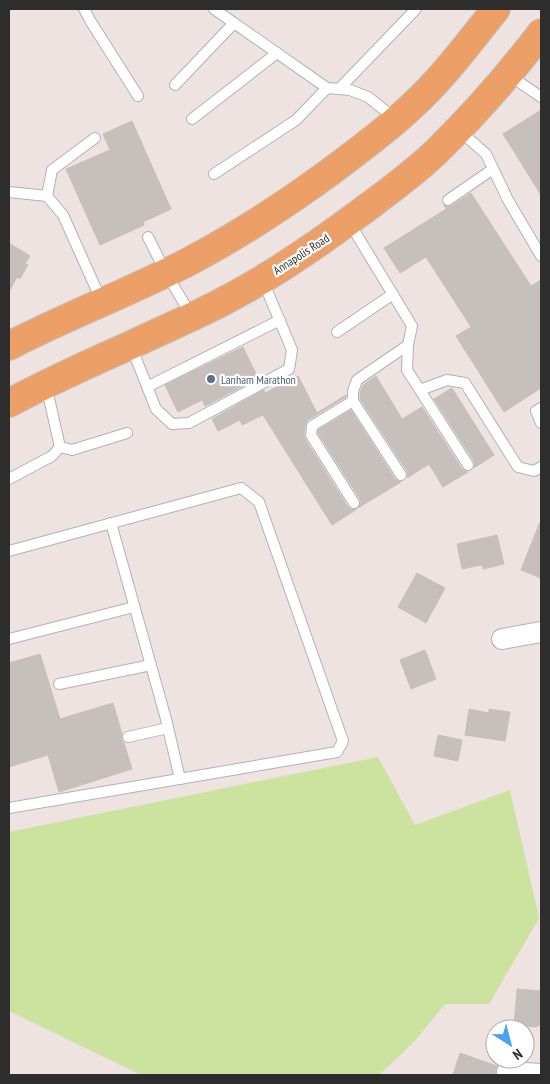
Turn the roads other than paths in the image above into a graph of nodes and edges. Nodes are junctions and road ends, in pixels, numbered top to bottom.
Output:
1 (84, 9) edge
2 (214, 9) edge
3 (416, 9) edge
4 (496, 9) edge
5 (234, 23) junction
6 (541, 33) edge
7 (278, 53) junction
8 (508, 75) junction
9 (176, 85) dead end
10 (327, 88) junction
11 (339, 89) junction
12 (138, 96) dead end
13 (541, 97) edge
14 (192, 119) dead end
15 (397, 120) junction
16 (458, 129) junction
17 (95, 138) dead end
18 (493, 169) junction
19 (214, 174) dead end
20 (9, 192) edge
21 (47, 196) junction
22 (448, 200) dead end
23 (349, 221) junction
24 (148, 237) dead end
25 (541, 256) edge
26 (166, 273) junction
27 (263, 279) junction
28 (393, 294) junction
29 (102, 302) junction
30 (193, 317) junction
31 (280, 320) junction
32 (337, 332) dead end
33 (131, 345) junction
34 (408, 345) junction
35 (9, 346) edge
36 (45, 384) junction
37 (147, 387) junction
38 (420, 390) junction
39 (353, 400) junction
40 (9, 403) edge
41 (541, 408) edge
42 (541, 423) edge
43 (127, 433) dead end
44 (60, 447) junction
45 (468, 465) dead end
46 (541, 467) edge
47 (401, 476) dead end
48 (9, 479) edge
49 (354, 503) dead end
50 (111, 523) junction
51 (9, 551) edge
52 (134, 607) junction
53 (541, 632) edge
54 (9, 639) edge
55 (502, 639) dead end
56 (151, 665) junction
57 (59, 684) dead end
58 (168, 728) junction
59 (128, 737) dead end
60 (180, 779) junction
61 (9, 808) edge
62 (507, 1072) dead end
63 (541, 1074) edge

1 - 12 lane
2 - 5 lane
3 - 11 lane
4 - 15 main road
5 - 7 lane
5 - 9 lane
6 - 8 main road, Annapolis Road
7 - 10 lane
7 - 14 lane
8 - 13 lane
8 - 16 main road, Annapolis Road
10 - 11 lane
10 - 19 lane
11 - 15 lane
15 - 26 main road
16 - 18 lane
16 - 23 main road, Annapolis Road
17 - 21 lane
18 - 22 lane
18 - 25 lane
20 - 21 lane
21 - 29 lane
23 - 27 main road, Annapolis Road
23 - 28 lane
24 - 26 lane
26 - 29 main road
26 - 30 lane
27 - 30 main road, Annapolis Road
27 - 31 lane
28 - 32 lane
28 - 34 lane
29 - 35 main road
30 - 33 main road, Annapolis Road
31 - 37 lane
31 - 37 lane
33 - 36 main road, Annapolis Road
33 - 37 lane
34 - 38 lane
34 - 39 lane
36 - 40 main road, Annapolis Road
36 - 44 lane
38 - 45 lane
38 - 46 lane
39 - 47 lane
39 - 49 lane
41 - 42 lane
43 - 44 lane
44 - 48 lane
50 - 51 lane
50 - 52 lane
50 - 60 lane
52 - 54 lane
52 - 56 lane
53 - 55 street
56 - 57 lane
56 - 58 lane
58 - 59 lane
58 - 60 lane
60 - 61 lane
62 - 63 street

